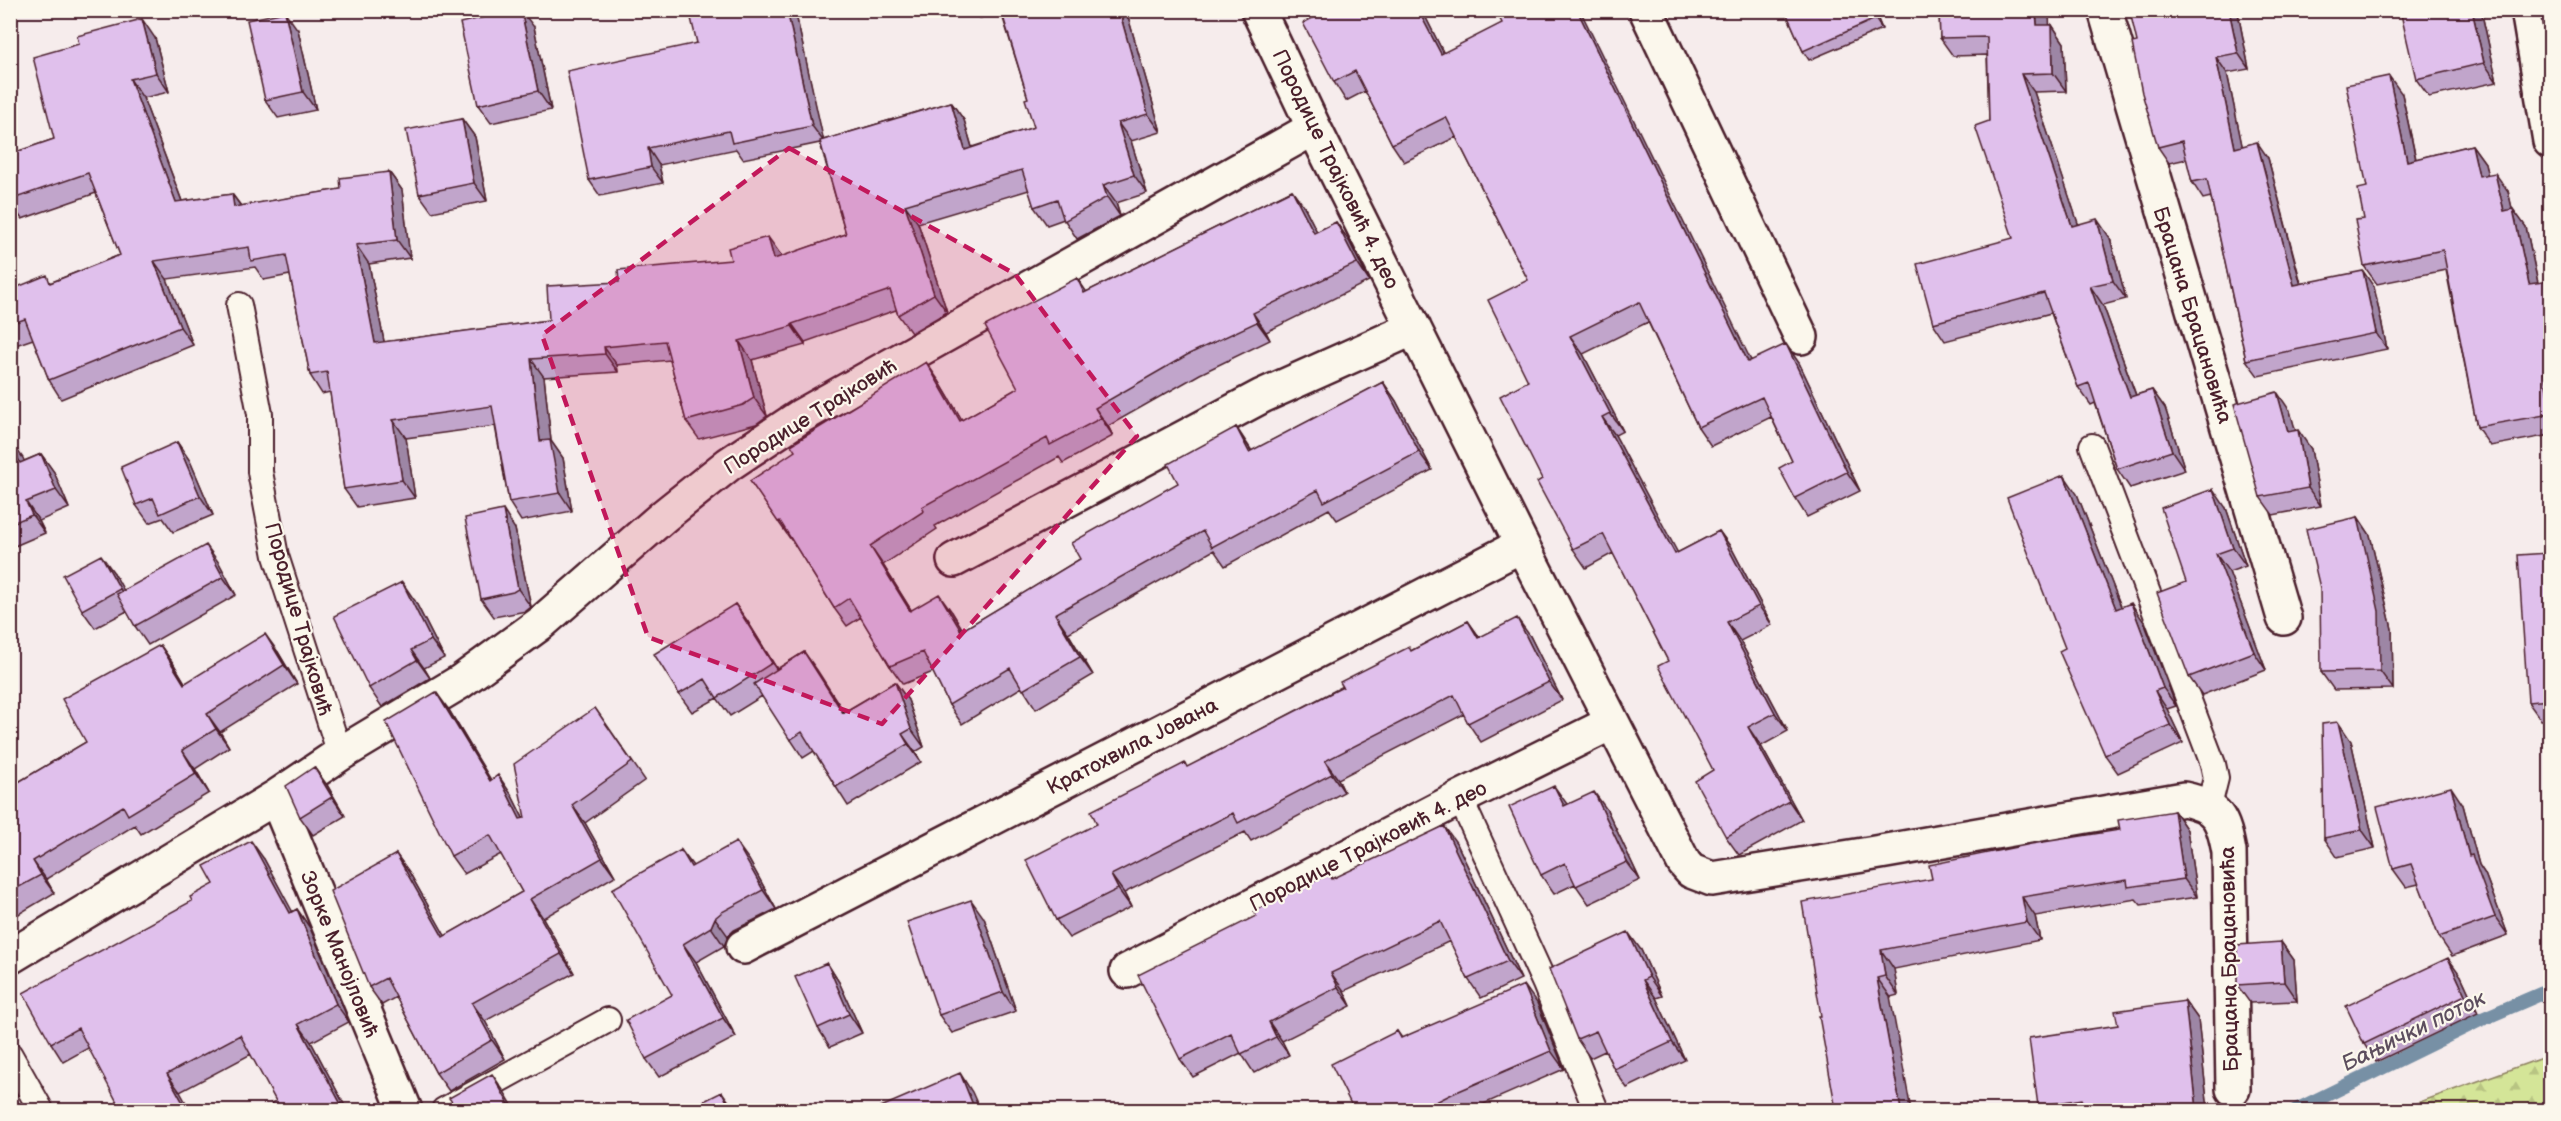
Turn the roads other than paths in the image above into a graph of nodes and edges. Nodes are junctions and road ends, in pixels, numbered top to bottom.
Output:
1 (1258, 10) edge
2 (1646, 10) edge
3 (2105, 10) edge
4 (2528, 10) edge
5 (1314, 128) junction
6 (2550, 141) edge
7 (239, 305) dead end
8 (1414, 328) junction
9 (1801, 337) dead end
10 (2092, 446) dead end
11 (1522, 545) junction
12 (954, 560) dead end
13 (2284, 618) dead end
14 (1611, 723) junction
15 (340, 754) junction
16 (276, 797) junction
17 (1460, 798) junction
18 (2206, 805) junction
19 (743, 947) dead end
20 (10, 957) edge
21 (1127, 971) dead end
22 (608, 1020) dead end
23 (10, 1055) edge
24 (2233, 1089) dead end
25 (41, 1110) edge
26 (405, 1110) edge
27 (444, 1110) edge
28 (1596, 1110) edge

1 - 5 street, Породице Трајковић 4. део
2 - 9 street
3 - 13 street, Брацана Брацановића
4 - 6 street
5 - 8 street, Породице Трајковић 4. део
5 - 15 street, Породице Трајковић
7 - 15 lane, Породице Трајковић
8 - 11 street, Породице Трајковић 4. део
8 - 12 street
10 - 18 lane
11 - 14 street, Породице Трајковић 4. део
11 - 19 street, Кратохвила Јована
14 - 17 street, Породице Трајковић 4. део
14 - 18 street, Породице Трајковић 4. део
15 - 16 street, Породице Трајковић
16 - 20 street, Породице Трајковић
16 - 26 street, Зорке Манојловић
17 - 21 street, Породице Трајковић 4. део
17 - 28 lane
18 - 24 street, Брацана Брацановића
22 - 27 lane
23 - 25 lane

